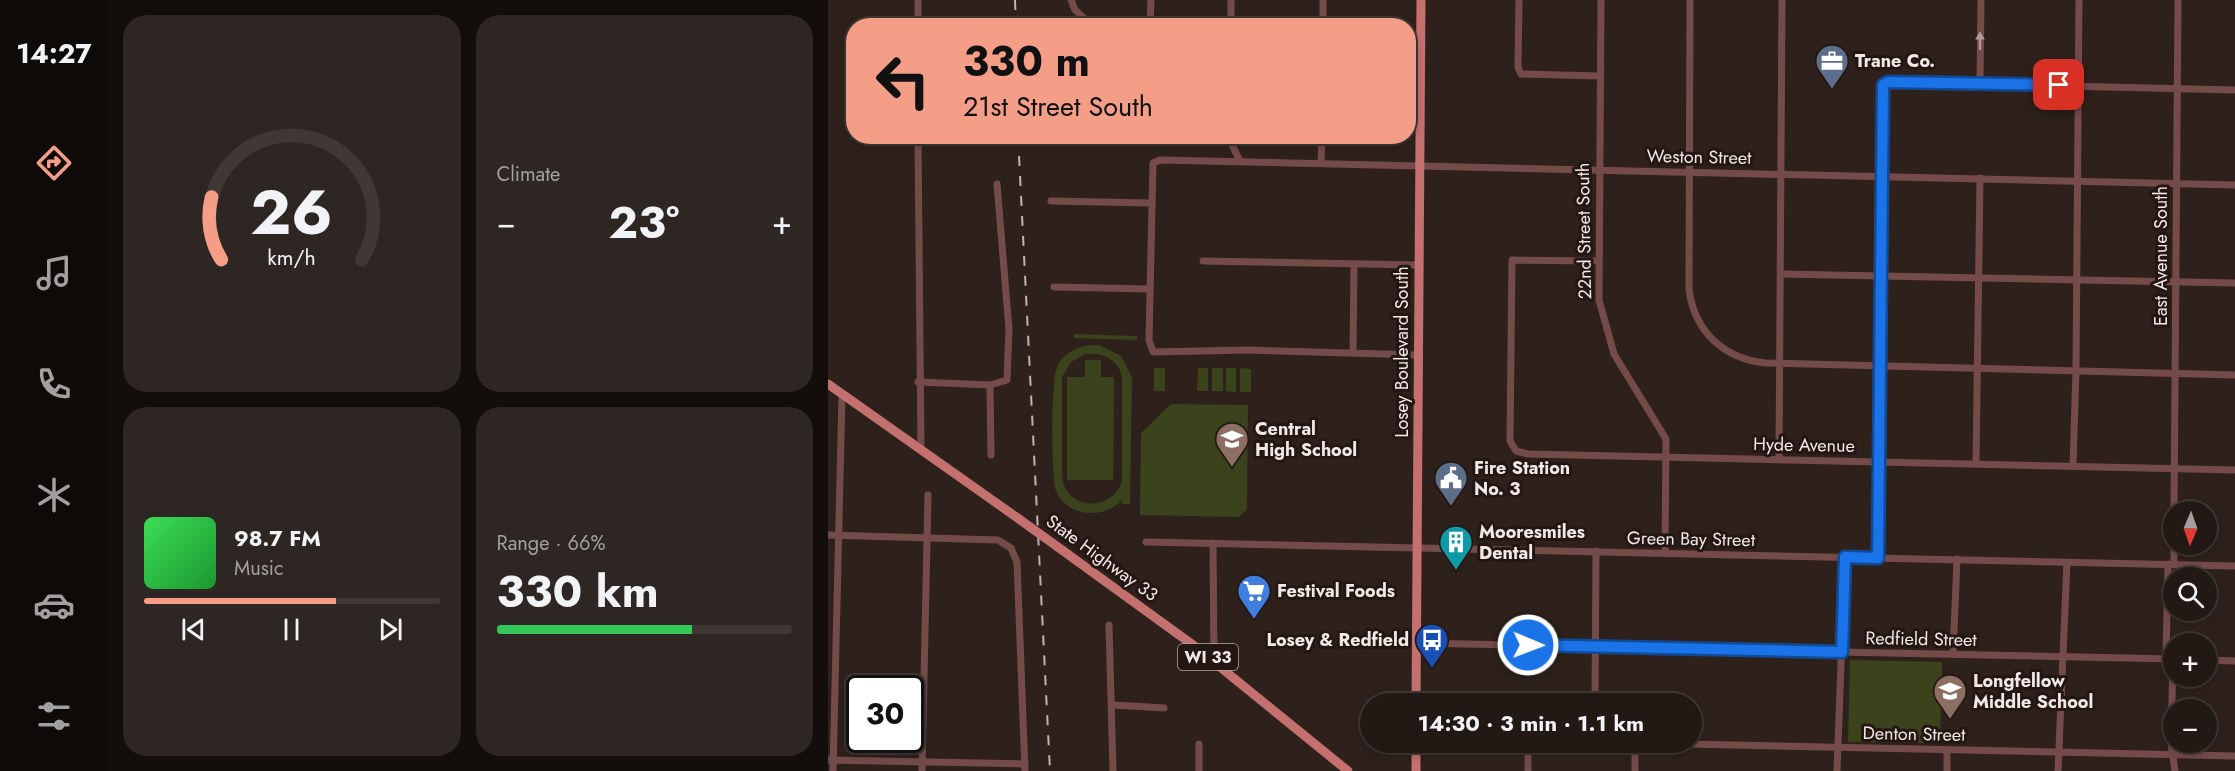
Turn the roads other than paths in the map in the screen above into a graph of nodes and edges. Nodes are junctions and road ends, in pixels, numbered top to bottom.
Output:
1 (918, 0) edge
2 (1071, 0) edge
3 (1151, 0) edge
4 (1231, 0) edge
5 (1323, 0) edge
6 (1421, 0) edge
7 (1519, 0) edge
8 (1601, 0) edge
9 (1690, 0) edge
10 (1782, 0) edge
11 (1981, 0) edge
12 (2079, 0) edge
13 (2178, 0) edge
14 (918, 18) edge
15 (1084, 18) edge
16 (1150, 18) edge
17 (1231, 18) edge
18 (1323, 18) edge
19 (1599, 76) junction
20 (1980, 83) junction
21 (2079, 85) junction
22 (2177, 88) junction
23 (2235, 90) edge
24 (918, 144) edge
25 (1231, 144) edge
26 (1322, 144) edge
27 (1240, 161) junction
28 (1321, 163) junction
29 (1420, 165) junction
30 (1598, 170) junction
31 (1690, 172) junction
32 (1782, 174) junction
33 (1881, 176) junction
34 (1980, 178) junction
35 (2079, 181) junction
36 (2177, 183) junction
37 (997, 184) dead end
38 (2235, 185) edge
39 (1052, 201) dead end
40 (1150, 203) junction
41 (1203, 261) dead end
42 (1597, 261) junction
43 (1354, 264) junction
44 (1419, 265) junction
45 (1781, 274) junction
46 (1880, 277) junction
47 (1979, 279) junction
48 (2077, 281) junction
49 (2176, 283) junction
50 (2235, 283) edge
51 (1054, 288) dead end
52 (1150, 289) junction
53 (1353, 353) junction
54 (1418, 355) junction
55 (1780, 364) junction
56 (1880, 366) junction
57 (1977, 368) junction
58 (2076, 370) junction
59 (2175, 373) junction
60 (2235, 375) edge
61 (918, 382) junction
62 (828, 384) edge
63 (990, 384) junction
64 (842, 394) junction
65 (921, 449) junction
66 (991, 455) dead end
67 (1666, 457) junction
68 (1779, 459) junction
69 (1880, 462) junction
70 (1976, 464) junction
71 (2073, 466) junction
72 (2174, 467) junction
73 (2235, 470) edge
74 (928, 495) dead end
75 (2174, 501) edge
76 (828, 535) edge
77 (838, 536) junction
78 (927, 539) junction
79 (1146, 542) dead end
80 (1213, 543) junction
81 (1417, 548) junction
82 (1596, 551) junction
83 (1665, 553) junction
84 (2172, 555) edge
85 (1845, 557) junction
86 (1878, 558) junction
87 (1957, 559) junction
88 (2067, 562) junction
89 (2171, 564) junction
90 (2235, 566) edge
91 (1109, 625) dead end
92 (2171, 633) edge
93 (1417, 643) junction
94 (1595, 646) junction
95 (1842, 652) junction
96 (1953, 654) junction
97 (2064, 657) junction
98 (2163, 659) edge
99 (2217, 661) edge
100 (1214, 662) junction
101 (2235, 662) edge
102 (2171, 687) edge
103 (1416, 693) edge
104 (1595, 693) edge
105 (1113, 705) junction
106 (1164, 708) dead end
107 (1199, 744) dead end
108 (1702, 745) edge
109 (1838, 748) junction
110 (1947, 750) junction
111 (2059, 752) junction
112 (1416, 753) edge
113 (1528, 753) edge
114 (1635, 753) edge
115 (2174, 754) junction
116 (2235, 756) edge
117 (831, 760) edge
118 (922, 762) junction
119 (1025, 767) edge
120 (833, 771) edge
121 (922, 771) edge
122 (1113, 771) edge
123 (1199, 771) edge
124 (1348, 771) edge
125 (1416, 771) edge
126 (1528, 771) edge
127 (1635, 771) edge
128 (1837, 771) edge
129 (1947, 771) edge
130 (2058, 771) edge
131 (2175, 771) edge

1 - 14 street
2 - 15 street
3 - 16 street
4 - 17 street
5 - 18 street
6 - 29 main road, Losey Boulevard South
7 - 19 street
8 - 19 street, 22nd Street South
9 - 31 street
10 - 32 street
20 -> 11 street
12 - 21 street
13 - 22 street, East Avenue South
19 - 30 street, 22nd Street South
20 - 21 street
20 - 33 street
21 - 22 street
21 - 35 street
22 - 23 street
22 - 36 street, East Avenue South
24 - 61 street
25 - 27 street
26 - 28 street
27 - 28 street, Weston Street
27 - 40 street, Weston Street
28 - 29 street, Weston Street
29 - 30 street, Weston Street
29 - 44 main road, Losey Boulevard South
30 - 31 street, Weston Street
30 - 42 street, 22nd Street South
31 - 32 street, Weston Street
31 - 55 street
32 - 33 street, Weston Street
32 - 45 street
33 - 34 street, Weston Street
33 - 46 street
34 - 35 street, Weston Street
34 - 47 street
35 - 36 street, Weston Street
35 - 48 street
36 - 38 street, Weston Street
36 - 49 street, East Avenue South
37 - 63 street
39 - 40 street
40 - 52 street
41 - 43 street
42 - 67 street, 22nd Street South
42 - 67 street, Hyde Avenue
43 - 44 street
43 - 53 street
44 - 54 main road, Losey Boulevard South
45 - 46 street
45 - 55 street
46 - 47 street
46 - 56 street
47 - 48 street
47 - 57 street
48 - 49 street
48 - 58 street
49 - 50 street
49 - 59 street, East Avenue South
51 - 52 street
52 - 53 street
53 - 54 street
54 - 81 main road, Losey Boulevard South
55 - 56 street
55 - 68 street
56 - 57 street
56 - 69 street
57 - 58 street
57 - 70 street
58 - 59 street
58 - 71 street
59 - 60 street
59 - 72 street, East Avenue South
61 - 63 street
61 - 65 street
62 - 64 main road, State Highway 33 / WI 33
63 - 66 street
64 - 65 main road, State Highway 33 / WI 33
64 - 77 street
65 - 100 main road, State Highway 33 / WI 33, bridge
67 - 68 street, Hyde Avenue
67 - 83 street, 22nd Street South
68 - 69 street, Hyde Avenue
69 - 70 street, Hyde Avenue
69 - 86 street
70 - 71 street, Hyde Avenue
71 - 72 street, Hyde Avenue
72 - 73 street, Hyde Avenue
72 - 75 street, East Avenue South
74 - 78 street
76 - 77 street
77 - 78 street
77 - 117 street
78 - 118 street
78 - 119 street
79 - 80 street, Green Bay Street
80 - 81 street, Green Bay Street
80 - 100 street
81 - 82 street, Green Bay Street
81 - 93 main road, Losey Boulevard South
82 - 83 street, Green Bay Street
82 - 94 street
83 - 85 street, Green Bay Street
84 - 89 street
85 - 86 street, Green Bay Street
85 - 95 street
86 - 87 street, Green Bay Street
87 - 88 street, Green Bay Street
87 - 96 street
88 - 89 street, Green Bay Street
88 - 97 street
89 - 90 street, Green Bay Street
89 - 92 street
91 - 105 street
93 - 94 street, Redfield Street
93 - 103 main road, Losey Boulevard South
94 - 95 street, Redfield Street
94 - 104 street
95 - 96 street, Redfield Street
95 - 109 street
96 - 97 street, Redfield Street
97 - 98 street, Redfield Street
97 - 111 street
99 - 101 street
100 - 124 main road, State Highway 33 / WI 33
102 - 115 street
105 - 106 street
105 - 122 street
107 - 123 street
108 - 109 street, Denton Street
109 - 110 street, Denton Street
109 - 128 street
110 - 111 street, Denton Street
110 - 129 street
111 - 115 street, Denton Street
111 - 130 street
112 - 125 main road
113 - 126 street
114 - 127 street
115 - 116 street, Denton Street
115 - 131 street
117 - 118 street
117 - 120 street
118 - 119 street
118 - 121 street

